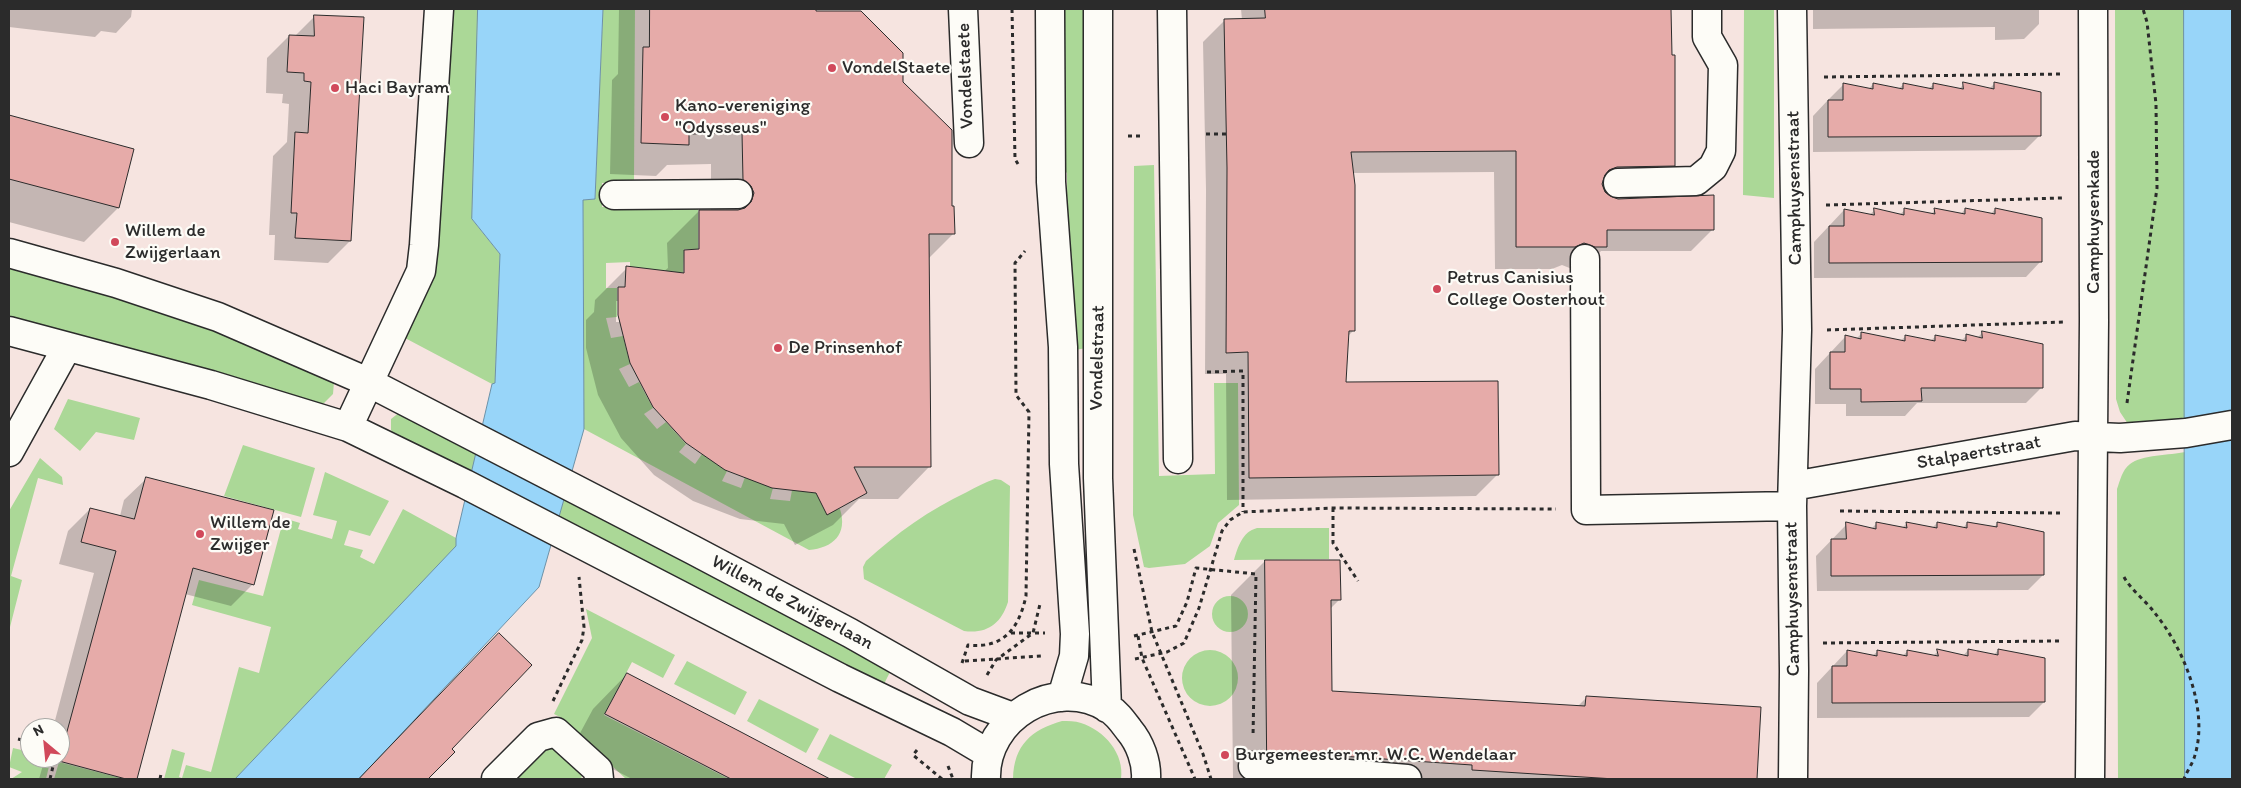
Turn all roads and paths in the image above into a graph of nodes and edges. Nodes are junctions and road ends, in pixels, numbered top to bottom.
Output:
1 (439, 9) edge
2 (963, 9) edge
3 (1012, 9) edge
4 (1050, 9) edge
5 (1098, 9) edge
6 (1172, 9) edge
7 (1707, 9) edge
8 (1792, 9) edge
9 (2093, 9) edge
10 (2143, 9) edge
11 (2093, 74) junction
12 (1793, 78) junction
13 (968, 143) dead end
14 (1023, 171) dead end
15 (1618, 182) dead end
16 (738, 194) dead end
17 (614, 195) dead end
18 (2094, 197) junction
19 (1795, 206) junction
20 (1025, 242) dead end
21 (9, 253) edge
22 (1585, 259) dead end
23 (2094, 321) junction
24 (1797, 330) junction
25 (9, 331) edge
26 (67, 346) junction
27 (1176, 373) junction
28 (368, 382) junction
29 (2232, 425) edge
30 (348, 427) junction
31 (2092, 436) junction
32 (2120, 438) junction
33 (9, 452) edge
34 (1178, 459) dead end
35 (1793, 496) junction
36 (1333, 508) junction
37 (1586, 510) junction
38 (1243, 512) junction
39 (2093, 513) junction
40 (569, 539) junction
41 (1211, 571) junction
42 (2122, 574) dead end
43 (1358, 581) dead end
44 (1152, 632) dead end
45 (1011, 633) dead end
46 (2092, 640) junction
47 (1793, 642) junction
48 (1160, 654) junction
49 (1049, 656) dead end
50 (1142, 658) dead end
51 (996, 660) dead end
52 (1150, 679) dead end
53 (1062, 697) junction
54 (1108, 708) junction
55 (1013, 717) junction
56 (538, 736) junction
57 (1253, 766) joint
58 (987, 767) edge
59 (161, 774) dead end
60 (1147, 778) edge
61 (160, 779) edge
62 (496, 779) edge
63 (599, 779) edge
64 (1194, 779) edge
65 (1211, 779) edge
66 (1407, 779) edge
67 (1792, 779) edge
68 (2090, 779) edge
69 (2184, 779) edge

1 - 28 street
2 - 13 street, Vondelstaete
3 - 14 path
4 - 53 street, Vondelstraat
5 - 54 street, Vondelstraat
6 - 27 street
7 - 15 street
8 - 12 street, Camphuysenstraat
9 - 11 street, Camphuysenkade
10 - 32 path
11 - 12 path
11 - 18 street, Camphuysenkade
12 - 19 street, Camphuysenstraat
16 - 17 street
18 - 19 path
18 - 23 street, Camphuysenkade
19 - 24 street, Camphuysenstraat
20 - 45 path
21 - 28 street
22 - 37 street
23 - 24 path
23 - 31 street, Camphuysenkade
24 - 35 street, Camphuysenstraat
25 - 26 street
26 - 30 street
26 - 33 street
27 - 34 street
27 - 38 path
28 - 30 street
28 - 55 street, Willem de Zwijgerlaan
29 - 32 street, Stalpaertstraat
30 - 40 street
31 - 32 street, Stalpaertstraat
31 - 35 street, Stalpaertstraat
31 - 39 street
35 - 37 street, Camphuysenstraat
35 - 39 path
35 - 47 street, Camphuysenstraat
36 - 37 path
36 - 38 path
36 - 43 path
38 - 41 path
39 - 46 street
40 - 56 path
40 - 58 street
41 - 48 path
41 - 57 path
42 - 69 path
44 - 48 path
46 - 47 path
46 - 68 street
47 - 67 street, Camphuysenstraat
48 - 50 path
48 - 65 path
49 - 51 path
52 - 64 path
53 - 54 street
53 - 55 street
54 - 60 street
55 - 58 street
56 - 62 street
56 - 63 street
57 - 66 street
59 - 61 path

